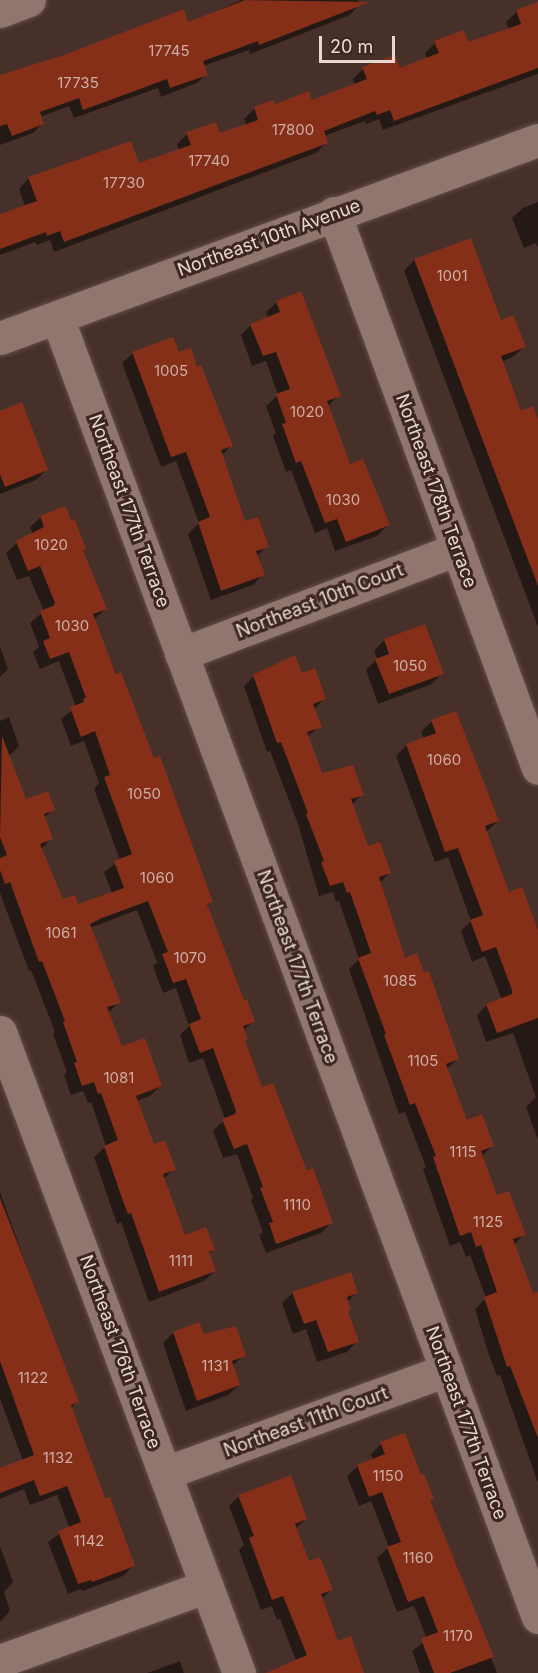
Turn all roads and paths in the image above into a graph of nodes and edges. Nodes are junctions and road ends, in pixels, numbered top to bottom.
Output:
1 (29, 0) edge
2 (0, 11) edge
3 (538, 140) edge
4 (334, 213) junction
5 (57, 317) junction
6 (0, 338) edge
7 (458, 549) junction
8 (182, 654) junction
9 (538, 768) edge
10 (0, 1032) edge
11 (447, 1370) junction
12 (165, 1473) junction
13 (207, 1586) junction
14 (538, 1617) edge
15 (0, 1661) edge
16 (239, 1673) edge

1 - 2 street
3 - 4 street, Northeast 10th Avenue
4 - 5 street, Northeast 10th Avenue
4 - 7 street, Northeast 178th Terrace
5 - 6 street, Northeast 10th Avenue
5 - 8 street, Northeast 177th Terrace
7 - 8 street, Northeast 10th Court
7 - 9 street, Northeast 178th Terrace
8 - 11 street, Northeast 177th Terrace
10 - 12 street, Northeast 176th Terrace
11 - 12 street, Northeast 11th Court
11 - 14 street, Northeast 177th Terrace
12 - 13 street, Northeast 176th Terrace
13 - 15 street
13 - 16 street, Northeast 176th Terrace

